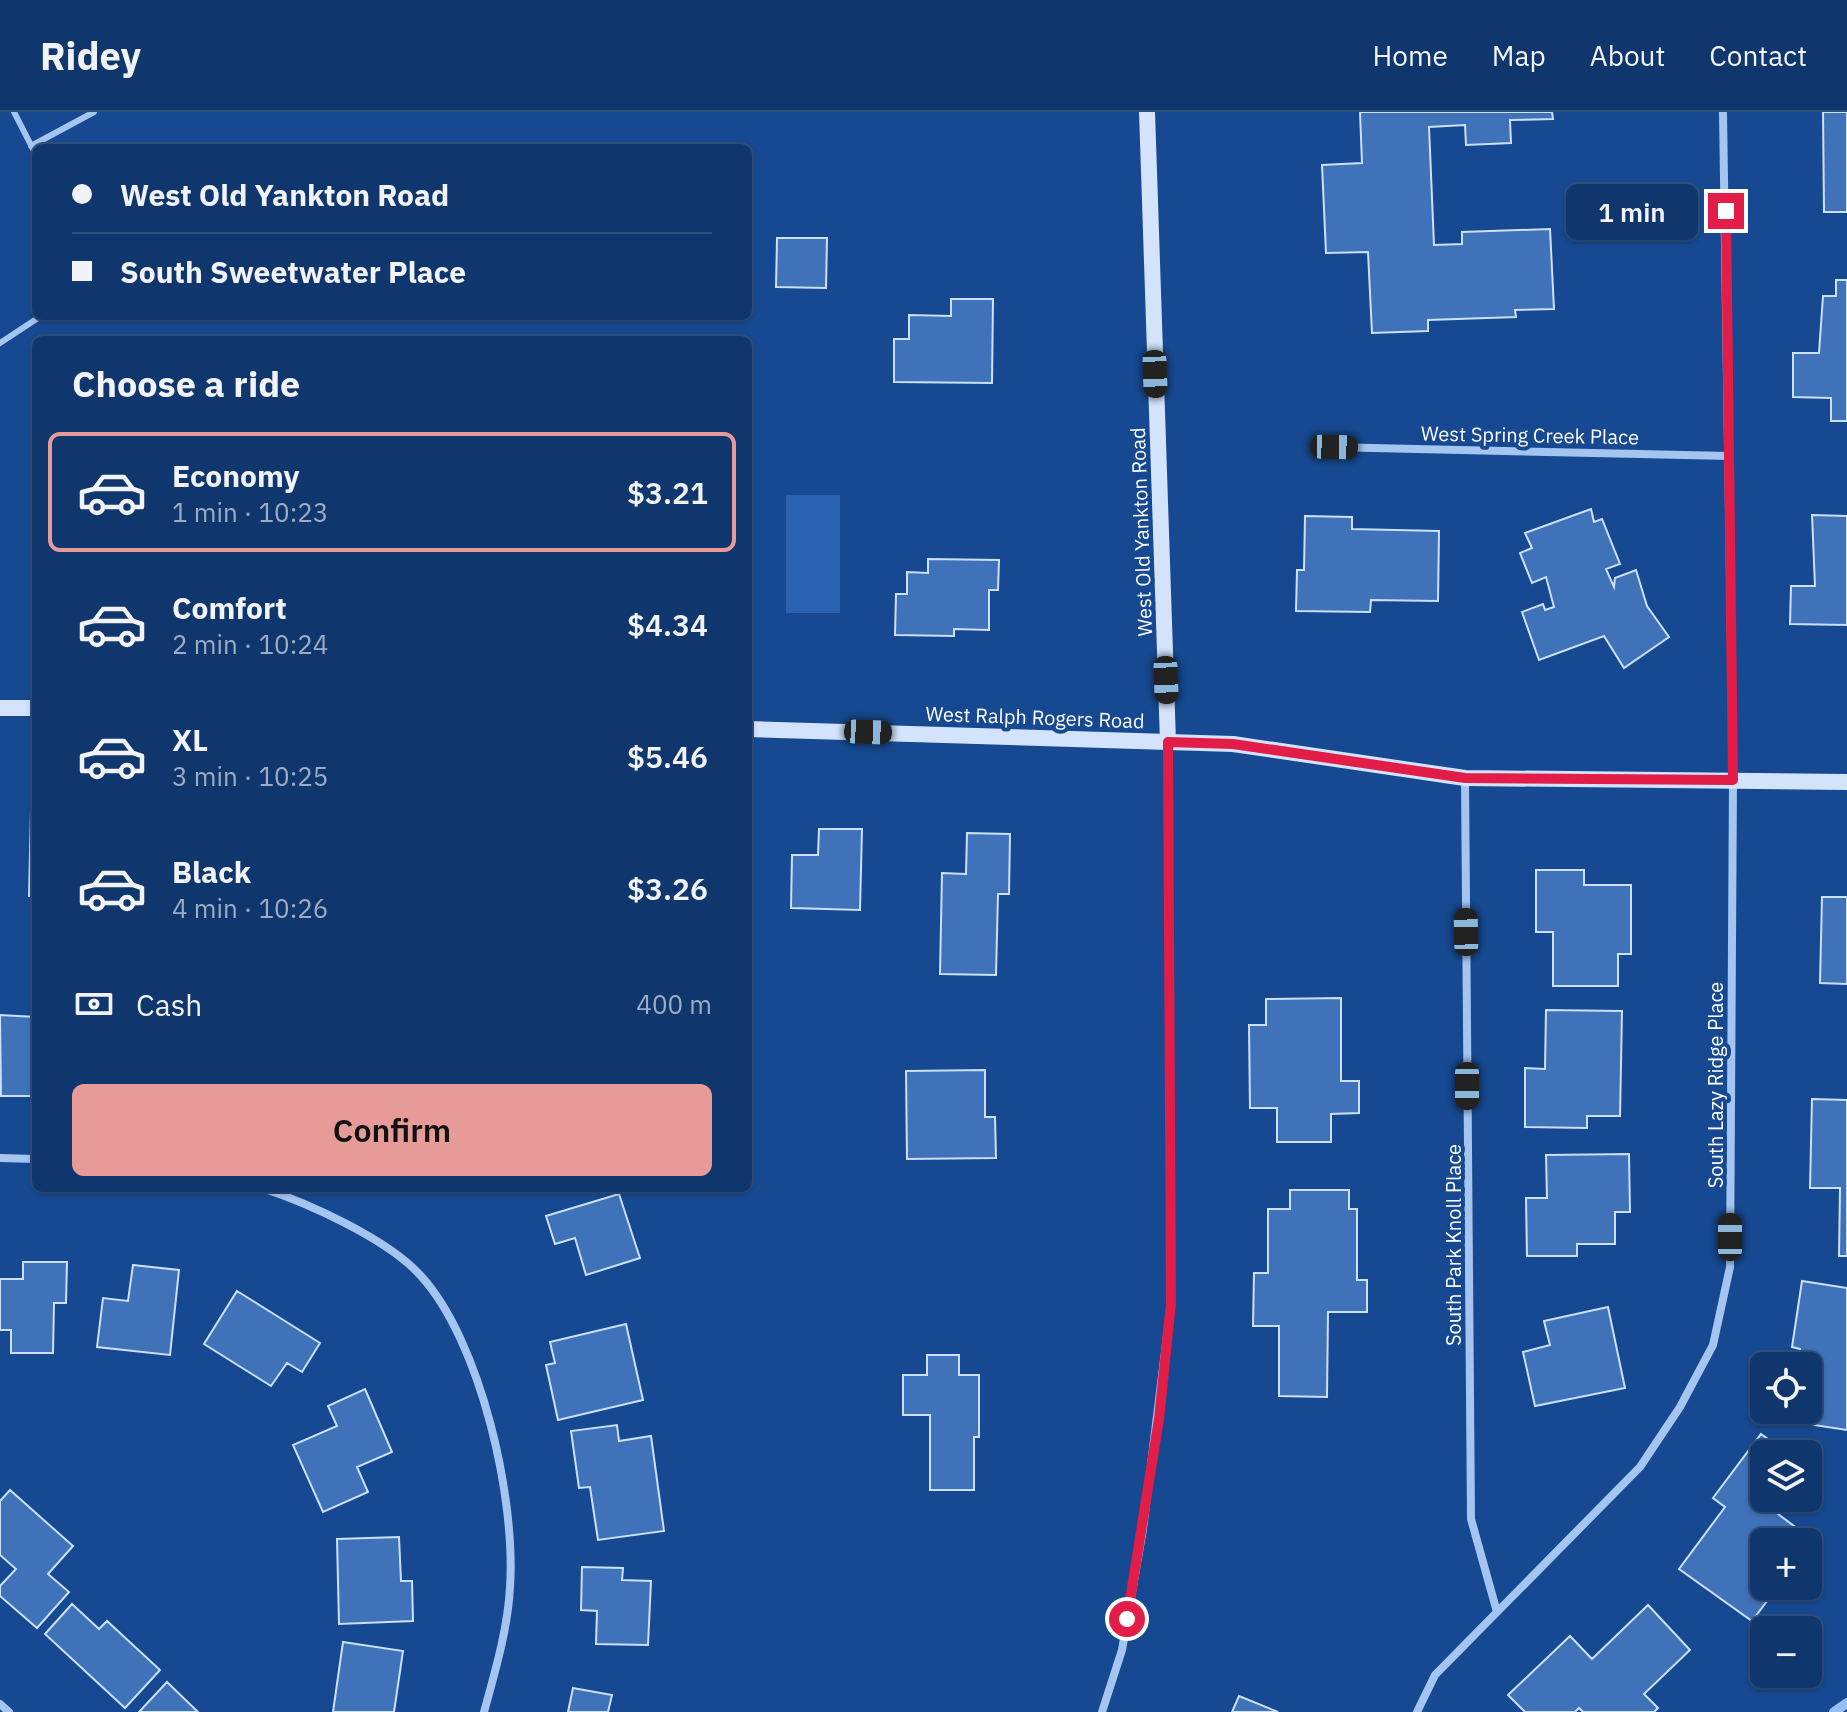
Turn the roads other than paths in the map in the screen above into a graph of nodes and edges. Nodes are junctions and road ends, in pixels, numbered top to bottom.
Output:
1 (14, 112) edge
2 (94, 112) edge
3 (1147, 112) edge
4 (1723, 112) edge
5 (35, 144) edge
6 (31, 146) edge
7 (35, 320) edge
8 (0, 343) edge
9 (1329, 447) dead end
10 (1730, 456) junction
11 (0, 708) edge
12 (32, 708) edge
13 (752, 729) edge
14 (1168, 742) junction
15 (1465, 778) junction
16 (1733, 780) junction
17 (1847, 782) edge
18 (0, 1158) edge
19 (32, 1159) edge
20 (271, 1192) edge
21 (1497, 1612) junction
22 (0, 1704) edge
23 (9, 1712) edge
24 (484, 1712) edge
25 (1102, 1712) edge
26 (1417, 1712) edge

1 - 6 lane
2 - 5 lane
3 - 14 street, West Old Yankton Road
4 - 10 street, South Lazy Ridge Place
7 - 8 lane
9 - 10 street, West Spring Creek Place
10 - 16 street, South Lazy Ridge Place
11 - 12 street
13 - 14 street, West Ralph Rogers Road
14 - 15 street, West Ralph Rogers Road
14 - 25 street, West Old Yankton Road
15 - 16 street, West Ralph Rogers Road
15 - 21 street, South Park Knoll Place
16 - 17 street, West Ralph Rogers Road
16 - 21 street, South Lazy Ridge Place
18 - 19 street
20 - 24 street
21 - 26 street, South Lazy Ridge Place
22 - 23 street

